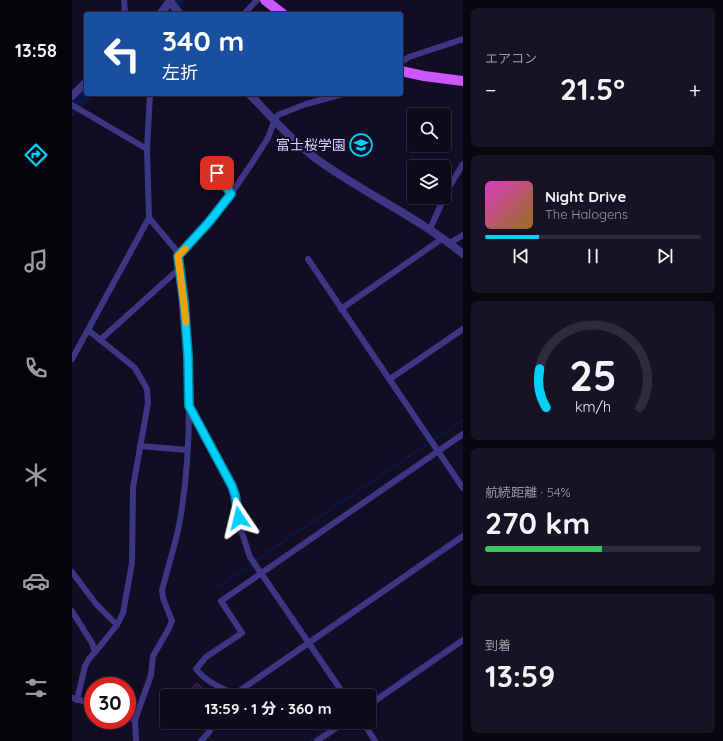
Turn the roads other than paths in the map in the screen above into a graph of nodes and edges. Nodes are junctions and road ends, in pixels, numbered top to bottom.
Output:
1 (124, 0) edge
2 (264, 0) edge
3 (170, 1) edge
4 (125, 12) edge
5 (162, 12) edge
6 (178, 12) edge
7 (247, 12) edge
8 (280, 12) edge
9 (463, 38) edge
10 (403, 61) edge
11 (403, 71) edge
12 (463, 82) edge
13 (84, 84) edge
14 (72, 96) edge
15 (150, 96) edge
16 (251, 96) edge
17 (336, 96) edge
18 (75, 106) edge
19 (274, 119) junction
20 (147, 149) junction
21 (210, 163) dead end
22 (463, 164) edge
23 (231, 194) junction
24 (149, 218) junction
25 (430, 229) junction
26 (463, 235) edge
27 (443, 238) junction
28 (450, 243) junction
29 (463, 254) edge
30 (178, 256) junction
31 (308, 259) dead end
32 (180, 268) junction
33 (341, 309) junction
34 (463, 329) edge
35 (88, 330) junction
36 (100, 340) junction
37 (72, 359) edge
38 (390, 379) junction
39 (189, 406) junction
40 (463, 434) edge
41 (140, 446) junction
42 (187, 450) junction
43 (438, 451) junction
44 (463, 488) edge
45 (463, 536) edge
46 (72, 572) edge
47 (260, 573) junction
48 (72, 611) edge
49 (117, 625) junction
50 (463, 640) edge
51 (309, 643) junction
52 (95, 652) junction
53 (222, 689) edge
54 (242, 689) edge
55 (340, 689) edge
56 (75, 699) edge
57 (376, 700) edge
58 (136, 717) edge
59 (135, 729) edge
60 (211, 729) edge
61 (335, 729) edge
62 (368, 729) edge
63 (136, 741) edge
64 (201, 741) edge
65 (317, 741) edge
66 (376, 741) edge

1 - 4 street
2 - 7 street
2 - 8 main road
3 - 5 street
3 - 6 street
9 - 10 street
11 - 12 main road
13 - 14 street
15 - 20 street
16 - 19 street
17 - 19 street
18 - 20 street
19 - 23 street
19 - 25 street
20 - 24 street
21 - 23 street
22 - 25 street
23 - 30 street
24 - 30 street
24 - 35 street
25 - 27 street
26 - 28 street
27 - 28 street
27 - 33 street
28 - 29 street
30 - 32 street
31 - 33 street
32 - 36 street
32 - 39 street
33 - 38 street
34 - 38 street
35 - 36 street
35 - 37 street
36 - 41 street
38 - 43 street
39 - 42 street
39 - 47 street
40 - 43 street
41 - 42 street
41 - 49 street
42 - 58 street
43 - 44 street
43 - 47 street
45 - 51 street
46 - 49 street
47 - 51 street
47 - 53 street
48 - 52 street
49 - 52 street
50 - 57 street
51 - 54 street
51 - 55 street
52 - 56 street
59 - 63 street
60 - 64 street
61 - 65 street
62 - 66 street

